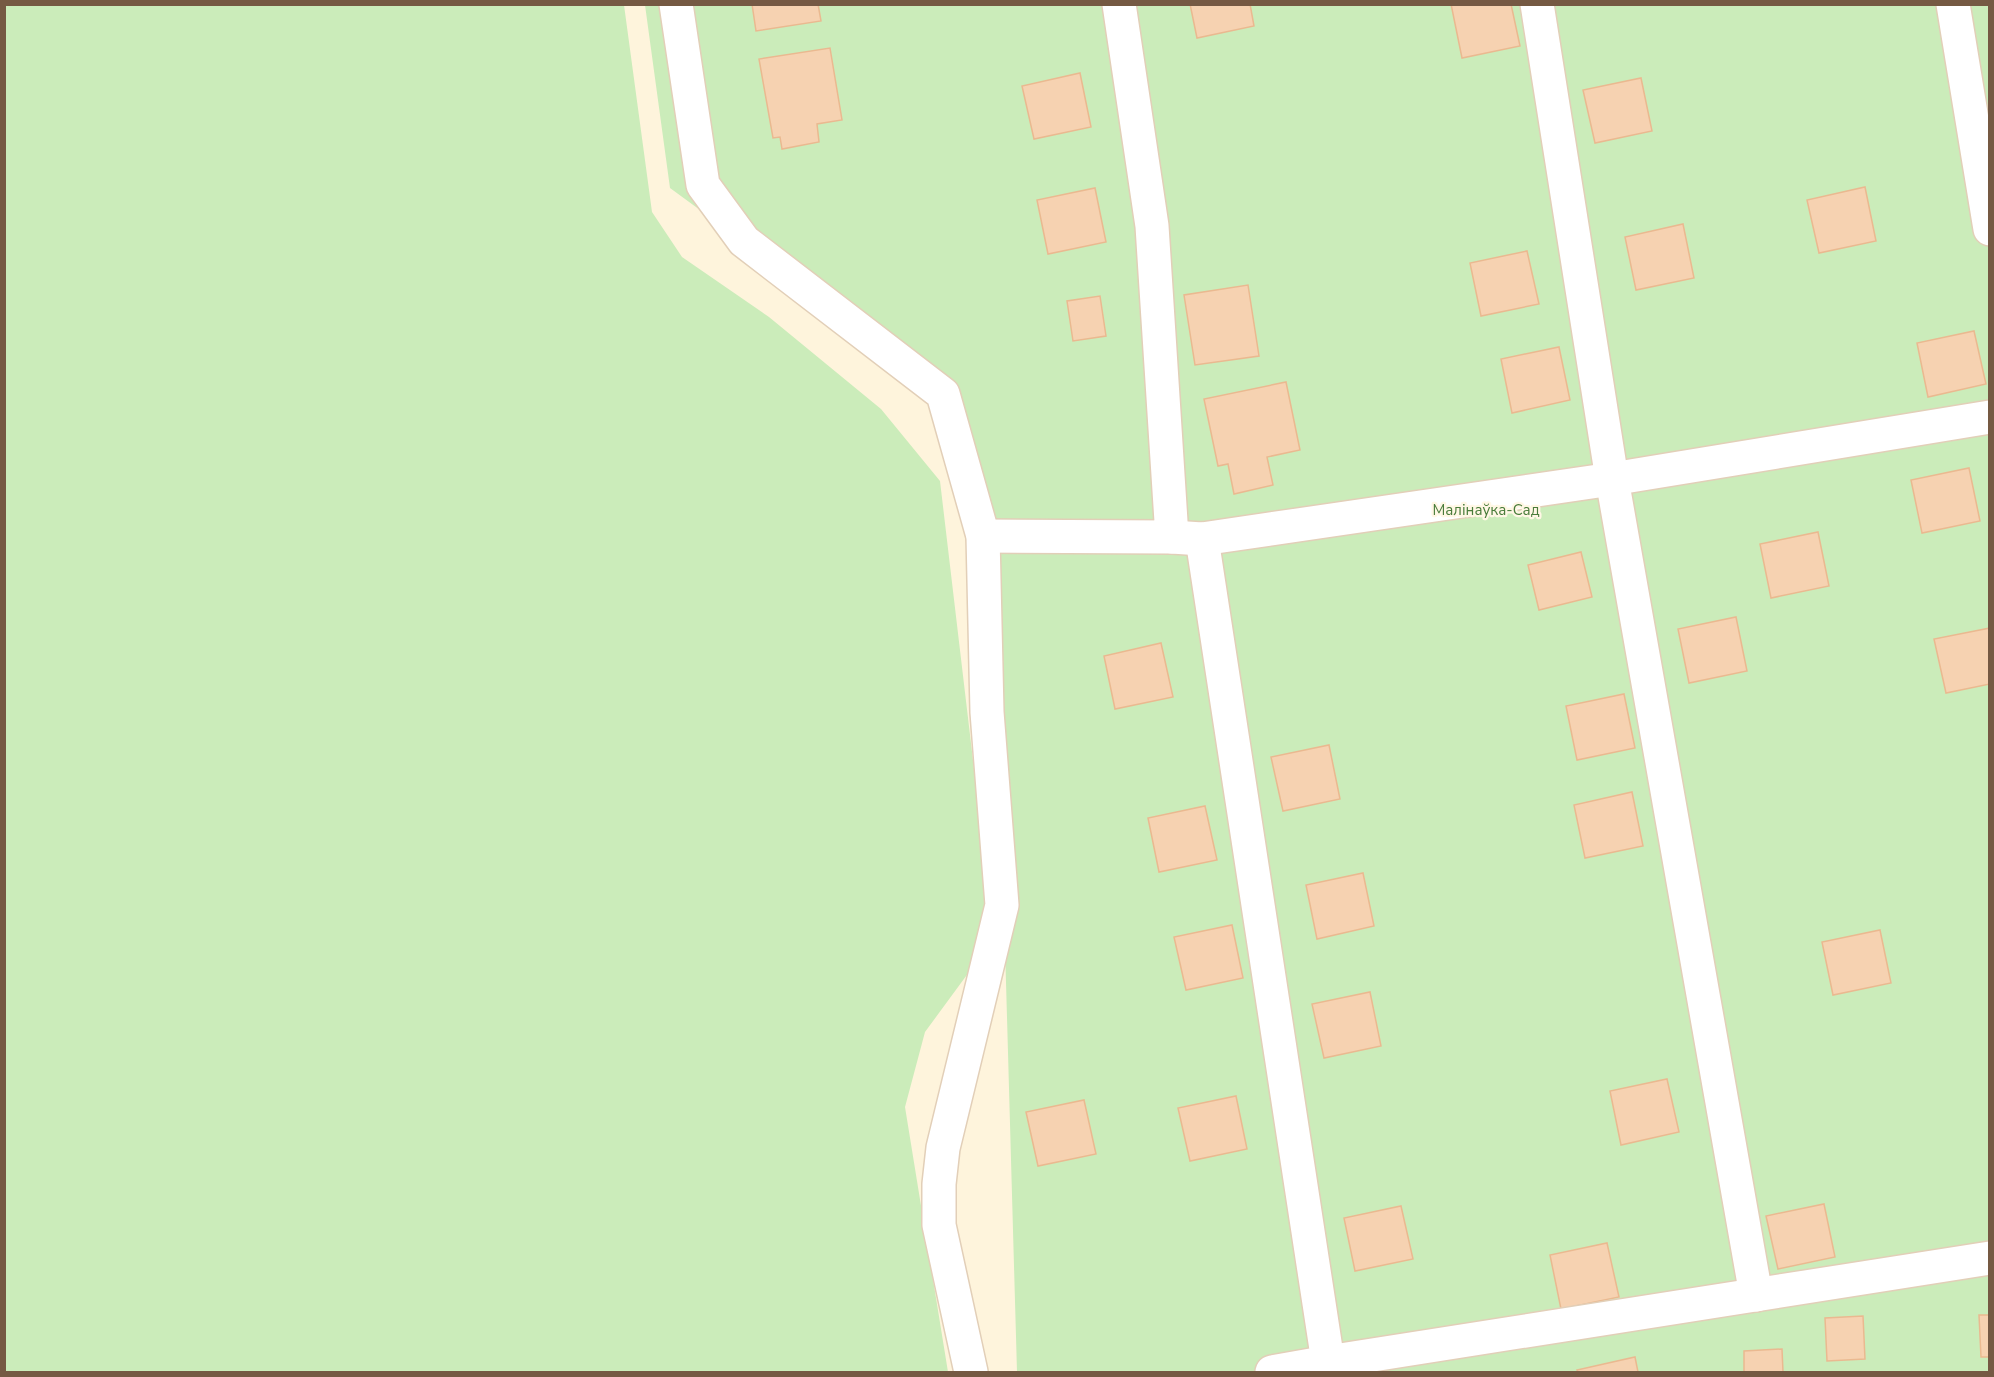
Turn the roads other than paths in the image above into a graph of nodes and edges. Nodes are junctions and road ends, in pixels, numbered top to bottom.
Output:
1 (676, 4) edge
2 (1119, 4) edge
3 (1537, 4) edge
4 (1953, 4) edge
5 (1989, 229) edge
6 (1989, 417) edge
7 (1612, 479) junction
8 (983, 536) junction
9 (1187, 538) junction
10 (1989, 1258) edge
11 (1756, 1295) junction
12 (1328, 1362) junction
13 (971, 1372) edge
14 (1272, 1372) edge

1 - 8 street
2 - 9 street
3 - 7 street
4 - 5 street
6 - 7 street
7 - 9 street
7 - 11 street
8 - 9 street
8 - 13 street
9 - 12 street
10 - 11 street
11 - 12 street
12 - 14 street

